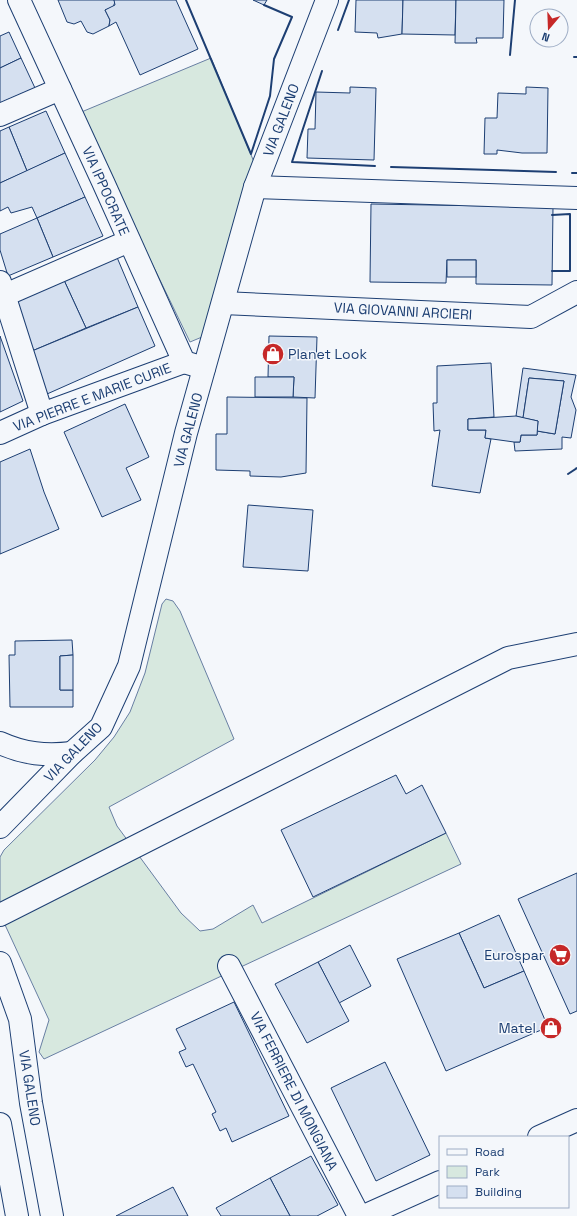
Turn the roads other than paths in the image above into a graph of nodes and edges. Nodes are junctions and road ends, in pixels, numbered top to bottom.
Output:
1 (18, 0) edge
2 (327, 0) edge
3 (60, 89) junction
4 (0, 115) edge
5 (255, 187) junction
6 (577, 198) edge
7 (129, 241) junction
8 (2, 288) edge
9 (577, 292) edge
10 (223, 303) junction
11 (184, 362) junction
12 (204, 368) junction
13 (42, 414) junction
14 (0, 432) edge
15 (577, 644) edge
16 (0, 743) edge
17 (72, 753) junction
18 (0, 827) edge
19 (4, 914) edge
20 (0, 963) edge
21 (230, 966) dead end
22 (577, 1120) edge
23 (0, 1124) edge
24 (541, 1136) edge
25 (439, 1182) edge
26 (18, 1216) edge
27 (52, 1216) edge
28 (358, 1216) edge
29 (364, 1216) edge

1 - 3 street, VIA IPPOCRATE
2 - 5 street, VIA GALENO
3 - 4 street
3 - 7 street, VIA IPPOCRATE
5 - 6 street
5 - 10 street, VIA GALENO
7 - 8 street
7 - 11 street, VIA IPPOCRATE
8 - 13 street
9 - 10 street, VIA GIOVANNI ARCIERI
10 - 12 street, VIA GALENO
11 - 12 street
11 - 13 street, VIA PIERRE E MARIE CURIE
12 - 17 street, VIA GALENO
13 - 14 street, VIA PIERRE E MARIE CURIE
15 - 19 street
16 - 17 street
17 - 18 street, VIA GALENO
20 - 27 street, VIA GALENO
21 - 28 street, VIA FERRIERE DI MONGIANA
22 - 24 street
23 - 26 street
25 - 29 street

